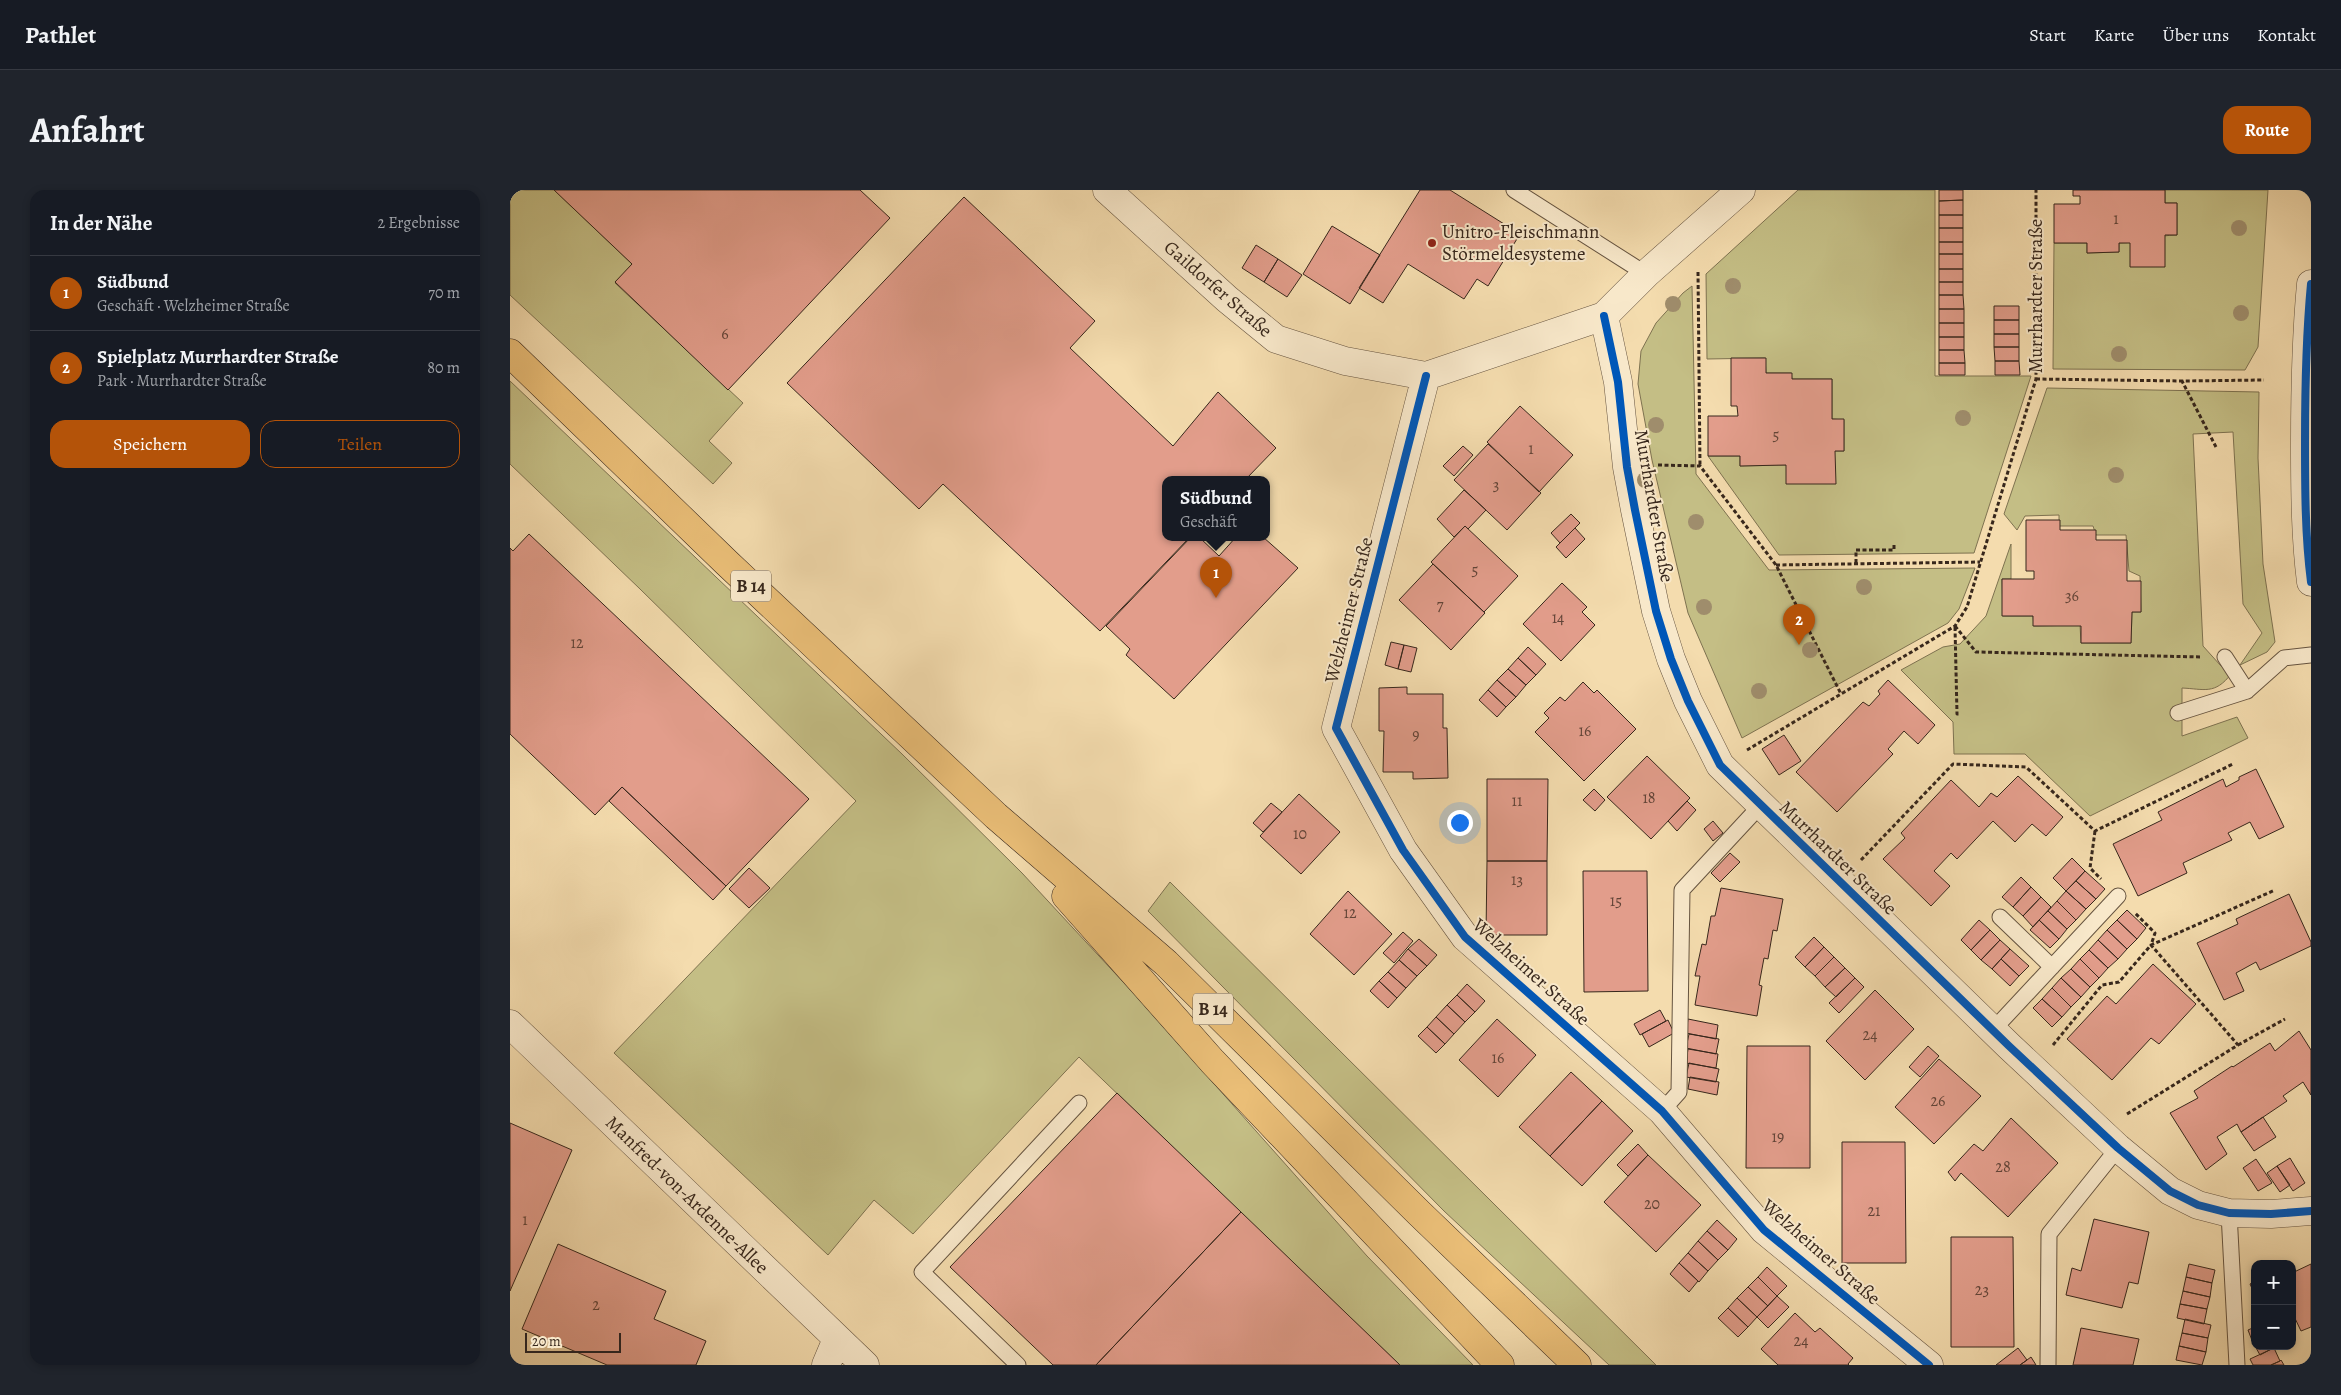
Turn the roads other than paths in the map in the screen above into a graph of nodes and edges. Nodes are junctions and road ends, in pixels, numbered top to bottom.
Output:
1 (1107, 190) edge
2 (1514, 190) edge
3 (1741, 190) edge
4 (1646, 274) junction
5 (2311, 284) edge
6 (1604, 316) junction
7 (510, 353) edge
8 (1426, 376) junction
9 (2311, 582) edge
10 (2311, 655) edge
11 (2225, 657) road end
12 (2247, 691) junction
13 (2178, 713) dead end
14 (1760, 806) junction
15 (996, 816) junction
16 (2118, 896) road end
17 (2000, 917) dead end
18 (2052, 967) junction
19 (510, 1024) edge
20 (1993, 1030) junction
21 (1080, 1103) dead end
22 (1662, 1111) junction
23 (2109, 1140) junction
24 (2311, 1211) edge
25 (2229, 1213) junction
26 (838, 1339) junction
27 (826, 1365) edge
28 (865, 1365) edge
29 (1018, 1365) edge
30 (1500, 1365) edge
31 (1577, 1365) edge
32 (1929, 1365) edge
33 (2048, 1365) edge
34 (2237, 1365) edge

1 - 8 street, Gaildorfer Straße
2 - 4 lane
3 - 4 street
4 - 6 street
5 - 9 street
6 - 8 street, Gaildorfer Straße
6 - 14 street, Murrhardter Straße
7 - 15 main road, B 14
8 - 22 street, Welzheimer Straße
10 - 12 lane
11 - 12 lane
12 - 13 lane
14 - 20 street, Murrhardter Straße
14 - 22 lane
15 - 30 main road, B 14
15 - 31 main road, B 14
16 - 18 lane
17 - 18 lane
18 - 20 lane
19 - 26 street, Manfred-von-Ardenne-Allee
20 - 23 street, Murrhardter Straße
21 - 29 lane
22 - 32 street, Welzheimer Straße
23 - 25 street, Murrhardter Straße
23 - 33 lane
24 - 25 street, Murrhardter Straße
25 - 34 lane
26 - 27 street
26 - 28 street, Manfred-von-Ardenne-Allee

